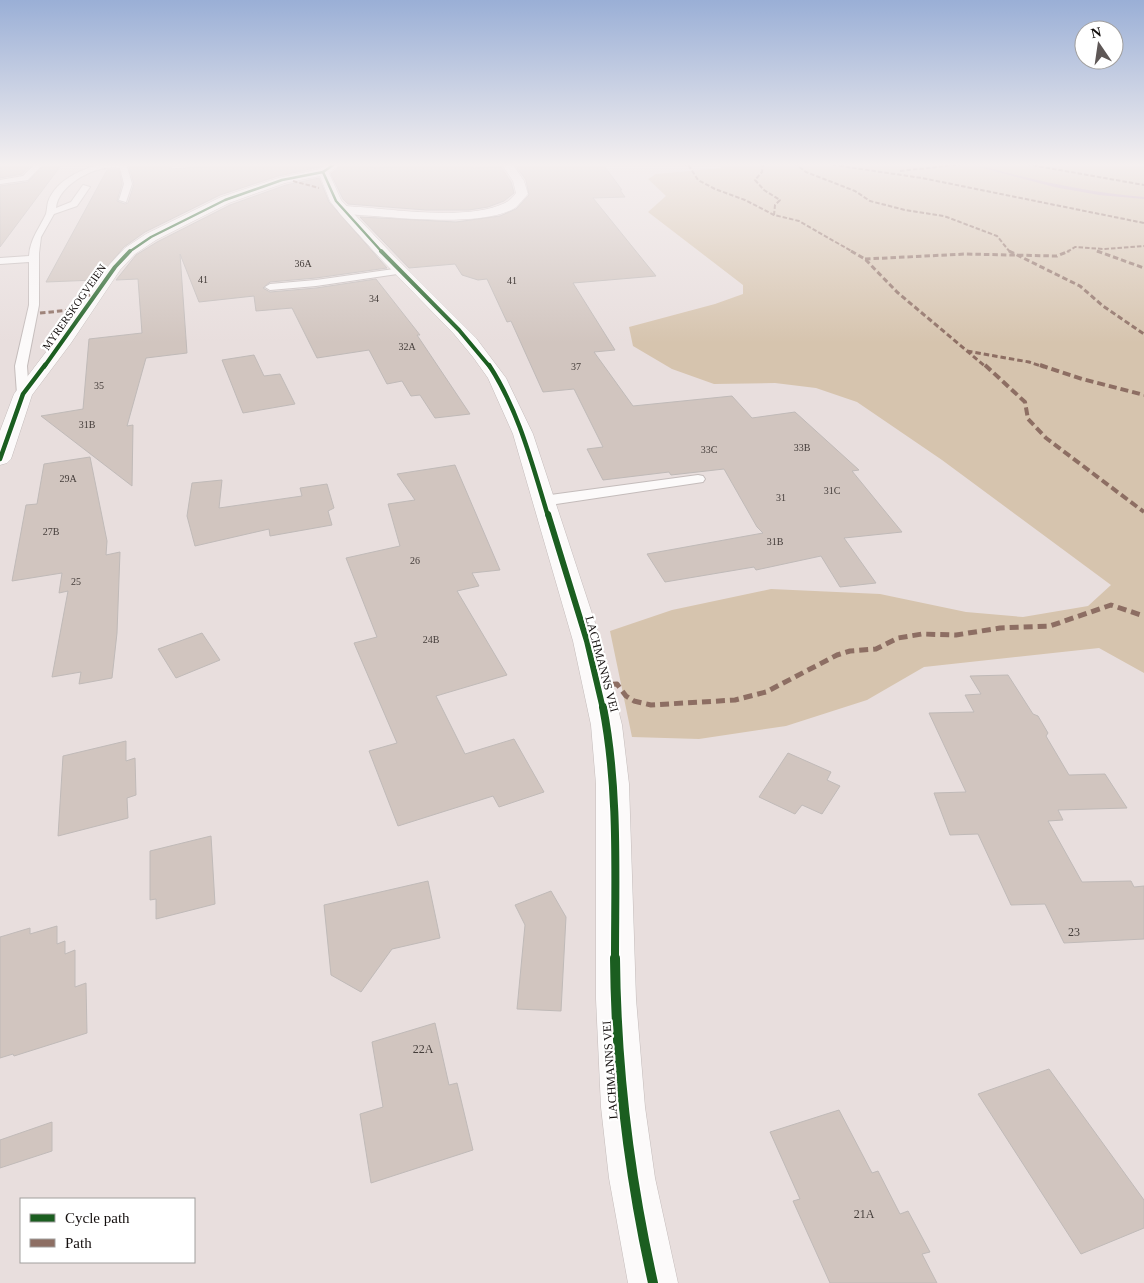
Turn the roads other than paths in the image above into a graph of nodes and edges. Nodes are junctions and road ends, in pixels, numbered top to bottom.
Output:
1 (44, 223) edge
2 (178, 223) edge
3 (356, 223) edge
4 (34, 259) junction
5 (0, 261) edge
6 (401, 271) junction
7 (270, 287) dead end
8 (23, 394) junction
9 (0, 458) edge
10 (698, 479) dead end
11 (543, 501) junction
12 (653, 1283) edge

1 - 4 lane
2 - 8 street, MYRERSKOGVEIEN
3 - 6 street, LACHMANNS VEI
4 - 5 lane
4 - 8 lane
6 - 7 lane
6 - 11 street, LACHMANNS VEI
8 - 9 street, MYRERSKOGVEIEN
10 - 11 lane
11 - 12 street, LACHMANNS VEI

